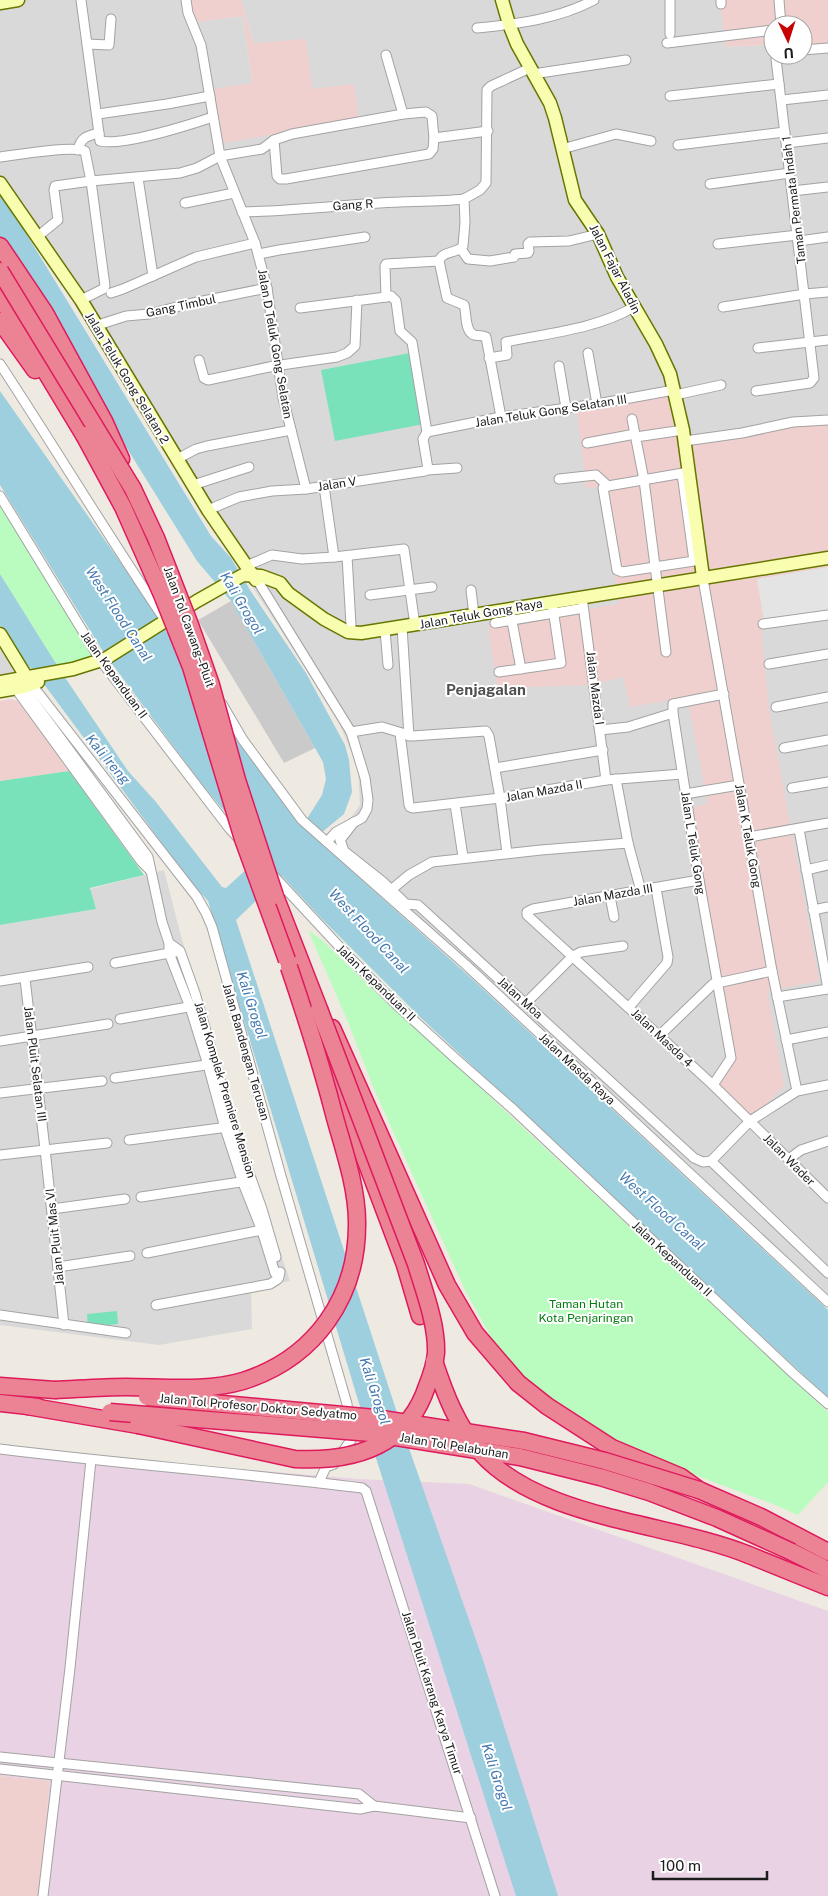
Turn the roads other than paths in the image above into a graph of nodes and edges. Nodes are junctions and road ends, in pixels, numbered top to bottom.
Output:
1 (18, 0) edge
2 (81, 0) edge
3 (186, 0) edge
4 (502, 0) edge
5 (594, 0) edge
6 (670, 0) edge
7 (779, 0) edge
8 (0, 3) edge
9 (781, 15) edge
10 (111, 19) dead end
11 (509, 24) junction
12 (477, 28) dead end
13 (763, 31) edge
14 (87, 44) junction
15 (828, 48) edge
16 (813, 49) edge
17 (386, 55) dead end
18 (626, 60) dead end
19 (778, 65) edge
20 (532, 71) junction
21 (779, 84) junction
22 (828, 95) edge
23 (210, 96) junction
24 (670, 96) dead end
25 (782, 100) junction
26 (98, 114) junction
27 (403, 114) junction
28 (213, 117) junction
29 (488, 131) junction
30 (785, 132) junction
31 (99, 133) junction
32 (434, 138) junction
33 (828, 138) edge
34 (274, 140) junction
35 (651, 141) dead end
36 (786, 143) junction
37 (678, 145) dead end
38 (562, 148) junction
39 (78, 150) junction
40 (220, 156) junction
41 (0, 157) edge
42 (790, 173) junction
43 (138, 178) junction
44 (0, 182) edge
45 (91, 182) junction
46 (710, 184) dead end
47 (828, 187) edge
48 (792, 191) junction
49 (234, 193) junction
50 (464, 199) junction
51 (185, 203) dead end
52 (242, 212) junction
53 (597, 233) junction
54 (37, 237) junction
55 (365, 237) dead end
56 (828, 237) edge
57 (553, 238) dead end
58 (798, 238) junction
59 (255, 243) junction
60 (718, 244) dead end
61 (0, 246) edge
62 (461, 250) junction
63 (258, 254) junction
64 (440, 260) junction
65 (0, 271) edge
66 (153, 276) junction
67 (267, 288) junction
68 (828, 292) edge
69 (111, 293) dead end
70 (805, 294) junction
71 (0, 296) edge
72 (386, 297) junction
73 (81, 300) junction
74 (357, 300) junction
75 (634, 307) junction
76 (723, 307) dead end
77 (300, 308) dead end
78 (0, 321) edge
79 (95, 326) junction
80 (828, 340) edge
81 (811, 342) junction
82 (758, 348) dead end
83 (588, 353) dead end
84 (489, 358) junction
85 (199, 360) dead end
86 (0, 364) edge
87 (279, 366) junction
88 (559, 366) dead end
89 (721, 385) dead end
90 (756, 391) dead end
91 (675, 392) junction
92 (597, 404) junction
93 (566, 408) junction
94 (72, 417) junction
95 (501, 417) junction
96 (632, 419) dead end
97 (828, 420) edge
98 (291, 430) junction
99 (427, 432) junction
100 (684, 435) junction
101 (635, 436) junction
102 (587, 444) dead end
103 (177, 459) junction
104 (248, 467) dead end
105 (457, 468) dead end
106 (427, 470) junction
107 (686, 473) junction
108 (559, 479) dead end
109 (644, 480) junction
110 (193, 485) junction
111 (324, 486) junction
112 (608, 486) junction
113 (133, 489) junction
114 (306, 489) junction
115 (0, 496) edge
116 (208, 510) junction
117 (347, 556) junction
118 (334, 557) junction
119 (828, 558) edge
120 (655, 566) junction
121 (251, 577) junction
122 (703, 578) junction
123 (657, 586) junction
124 (432, 587) dead end
125 (410, 590) junction
126 (471, 590) dead end
127 (370, 595) dead end
128 (580, 603) junction
129 (552, 608) junction
130 (474, 615) junction
131 (511, 615) junction
132 (828, 615) edge
133 (172, 619) junction
134 (495, 623) dead end
135 (763, 624) dead end
136 (415, 625) junction
137 (402, 627) junction
138 (385, 630) junction
139 (348, 632) junction
140 (0, 634) edge
141 (666, 652) dead end
142 (828, 654) edge
143 (105, 662) junction
144 (769, 664) dead end
145 (388, 665) dead end
146 (521, 669) junction
147 (499, 672) dead end
148 (22, 682) edge
149 (0, 691) edge
150 (724, 694) junction
151 (828, 697) edge
152 (776, 708) dead end
153 (673, 709) junction
154 (600, 730) junction
155 (351, 732) junction
156 (405, 735) junction
157 (828, 740) edge
158 (784, 748) dead end
159 (603, 750) junction
160 (496, 768) junction
161 (682, 774) junction
162 (611, 780) junction
163 (828, 782) edge
164 (739, 785) junction
165 (792, 788) dead end
166 (685, 794) junction
167 (500, 798) junction
168 (455, 804) junction
169 (354, 822) junction
170 (828, 823) edge
171 (799, 829) junction
172 (749, 837) junction
173 (325, 841) junction
174 (628, 844) junction
175 (507, 853) junction
176 (463, 857) junction
177 (828, 865) edge
178 (806, 870) junction
179 (699, 880) junction
180 (656, 888) junction
181 (391, 890) junction
182 (641, 890) junction
183 (610, 896) junction
184 (828, 907) edge
185 (813, 910) junction
186 (527, 912) joint
187 (614, 917) dead end
188 (169, 942) junction
189 (623, 946) dead end
190 (824, 949) edge
191 (180, 951) junction
192 (169, 953) junction
193 (573, 956) junction
194 (287, 961) junction
195 (115, 963) dead end
196 (88, 967) dead end
197 (772, 971) junction
198 (24, 979) junction
199 (717, 981) junction
200 (0, 982) edge
201 (828, 989) edge
202 (777, 997) junction
203 (526, 1003) junction
204 (194, 1005) junction
205 (629, 1007) junction
206 (319, 1010) junction
207 (120, 1019) dead end
208 (108, 1024) dead end
209 (828, 1032) edge
210 (660, 1035) junction
211 (32, 1037) junction
212 (786, 1040) junction
213 (0, 1041) edge
214 (212, 1064) junction
215 (115, 1078) dead end
216 (102, 1081) dead end
217 (713, 1085) junction
218 (828, 1085) edge
219 (38, 1088) junction
220 (797, 1091) junction
221 (0, 1093) edge
222 (750, 1121) junction
223 (229, 1126) junction
224 (129, 1140) dead end
225 (828, 1141) edge
226 (108, 1143) dead end
227 (46, 1149) junction
228 (0, 1155) edge
229 (789, 1159) junction
230 (711, 1161) junction
231 (252, 1180) junction
232 (243, 1183) junction
233 (141, 1197) dead end
234 (828, 1198) edge
235 (125, 1199) dead end
236 (52, 1210) junction
237 (265, 1230) junction
238 (147, 1253) dead end
239 (130, 1256) dead end
240 (58, 1267) junction
241 (828, 1273) edge
242 (828, 1302) edge
243 (156, 1305) dead end
244 (0, 1315) edge
245 (64, 1325) junction
246 (126, 1333) dead end
247 (0, 1386) edge
248 (54, 1390) junction
249 (0, 1403) edge
250 (828, 1404) edge
251 (27, 1406) junction
252 (0, 1449) edge
253 (91, 1460) junction
254 (325, 1473) junction
255 (699, 1490) junction
256 (828, 1552) edge
257 (828, 1570) edge
258 (828, 1588) edge
259 (0, 1757) edge
260 (59, 1763) junction
261 (0, 1768) edge
262 (57, 1775) junction
263 (374, 1806) junction
264 (471, 1818) junction
265 (43, 1896) edge
266 (495, 1896) edge

1 - 8 street
2 - 14 street
3 - 23 street, Jalan D Teluk Gong Selatan
4 - 11 street, Jalan Fajar Aladin
5 - 11 street
6 - 13 street
7 - 9 street
10 - 14 street
11 - 12 street
11 - 20 street, Jalan Fajar Aladin
14 - 26 street
15 - 16 street
17 - 27 street
18 - 20 street
19 - 21 street, Taman Permata Indah 1
20 - 29 street
20 - 38 street, Jalan Fajar Aladin
21 - 24 street
21 - 25 street, Taman Permata Indah 1
22 - 25 street
23 - 26 street
23 - 28 street, Jalan D Teluk Gong Selatan
25 - 30 street, Taman Permata Indah 1
26 - 31 street
27 - 32 street
27 - 34 street
28 - 31 street
28 - 40 street, Jalan D Teluk Gong Selatan
29 - 32 street
29 - 50 street
30 - 36 street, Taman Permata Indah 1
30 - 37 street
31 - 39 street
32 - 34 street
33 - 36 street
34 - 40 street
35 - 38 street
36 - 42 street, Taman Permata Indah 1
38 - 53 street, Jalan Fajar Aladin
39 - 41 street
39 - 45 street
40 - 43 street
40 - 49 street, Jalan D Teluk Gong Selatan
42 - 46 street
42 - 48 street, Taman Permata Indah 1
43 - 45 street
43 - 66 street
44 - 54 street, Jalan Teluk Gong Selatan 2
45 - 54 street
45 - 73 street
47 - 48 street
48 - 58 street, Taman Permata Indah 1
49 - 51 street
49 - 52 street, Jalan D Teluk Gong Selatan
50 - 52 street, Gang R
50 - 62 street
52 - 59 street, Jalan D Teluk Gong Selatan
53 - 57 street
53 - 62 street
53 - 75 street, Jalan Fajar Aladin
54 - 73 street, Jalan Teluk Gong Selatan 2
55 - 63 street
56 - 58 street
58 - 60 street
58 - 70 street, Taman Permata Indah 1
59 - 63 street, Jalan D Teluk Gong Selatan
59 - 66 street
61 - 113 highway, bridge
62 - 64 street
63 - 67 street, Jalan D Teluk Gong Selatan
64 - 72 street
64 - 84 street
65 - 113 highway, Jalan Tol Cawang–Pluit, bridge
66 - 69 street
67 - 79 street, Gang Timbul
67 - 87 street, Jalan D Teluk Gong Selatan
68 - 70 street
70 - 76 street
70 - 81 street, Taman Permata Indah 1
71 - 94 highway, Jalan Tol Cawang–Pluit
72 - 74 street
72 - 99 street
73 - 79 street, Jalan Teluk Gong Selatan 2
74 - 77 street
74 - 87 street
75 - 84 street
75 - 91 street, Jalan Fajar Aladin
78 - 94 highway
79 - 103 street, Jalan Teluk Gong Selatan 2
80 - 81 street
81 - 82 street
81 - 90 street, Taman Permata Indah 1
83 - 92 street
84 - 95 street
85 - 87 street
86 - 133 street, Jalan Masda Raya
87 - 98 street, Jalan D Teluk Gong Selatan
88 - 93 street
89 - 91 street, Jalan Teluk Gong Selatan III
91 - 92 street, Jalan Teluk Gong Selatan III
91 - 100 street, Jalan Fajar Aladin
92 - 93 street, Jalan Teluk Gong Selatan III
93 - 95 street, Jalan Teluk Gong Selatan III
94 - 194 highway, Jalan Tol Cawang–Pluit, bridge
95 - 99 street, Jalan Teluk Gong Selatan III
96 - 101 street
97 - 100 street
98 - 103 street
98 - 114 street, Jalan D Teluk Gong Selatan
99 - 106 street
100 - 101 street
100 - 107 street, Jalan Fajar Aladin
101 - 102 street
101 - 109 street
103 - 110 street, Jalan Teluk Gong Selatan 2
104 - 110 street
105 - 106 street, Jalan V
106 - 111 street, Jalan V
107 - 109 street
107 - 120 street
107 - 122 street, Jalan Fajar Aladin
108 - 112 street
109 - 112 street
109 - 120 street
110 - 116 street, Jalan Teluk Gong Selatan 2
111 - 114 street, Jalan V
111 - 118 street
112 - 120 street
113 - 206 highway, Jalan Tol Cawang–Pluit, bridge
114 - 116 street, Jalan V
115 - 143 street, Jalan Kepanduan II
116 - 121 street, Jalan Teluk Gong Selatan 2
117 - 118 street
117 - 125 street
117 - 139 street
118 - 121 street
119 - 122 street, Jalan Teluk Gong Raya
120 - 123 street
121 - 133 street
121 - 139 street, Jalan Teluk Gong Raya
121 - 155 street
122 - 123 street, Jalan Teluk Gong Raya
122 - 150 street, Jalan K Teluk Gong
123 - 128 street, Jalan Teluk Gong Raya
123 - 141 street
124 - 125 street
125 - 127 street
125 - 136 street
126 - 130 street
128 - 129 street, Jalan Teluk Gong Raya
128 - 154 street, Jalan Mazda I
129 - 131 street, Jalan Teluk Gong Raya
129 - 146 street
130 - 131 street, Jalan Teluk Gong Raya
130 - 136 street, Jalan Teluk Gong Raya
131 - 134 street
131 - 146 street
132 - 135 street
133 - 143 street
133 - 173 street, Jalan Masda Raya
136 - 137 street, Jalan Teluk Gong Raya
137 - 138 street, Jalan Teluk Gong Raya
137 - 156 street
138 - 139 street, Jalan Teluk Gong Raya
138 - 145 street
140 - 148 street
142 - 144 street
143 - 148 street
143 - 250 street, Jalan Kepanduan II, bridge
146 - 147 street
148 - 149 street
148 - 188 street, Jalan Komplek Premiere Mension
148 - 254 street, Jalan Bandengan Terusan
150 - 153 street
150 - 164 street, Jalan K Teluk Gong
151 - 152 street
153 - 154 street
153 - 161 street, Jalan L Teluk Gong
154 - 159 street, Jalan Mazda I
155 - 156 street
155 - 169 street
156 - 160 street
156 - 168 street, Jalan Mazda II
157 - 158 street
159 - 160 street
159 - 162 street, Jalan Mazda I
160 - 167 street
161 - 162 street, Jalan Mazda II
161 - 166 street, Jalan L Teluk Gong
162 - 167 street, Jalan Mazda II
162 - 174 street, Jalan Mazda I
163 - 165 street
164 - 166 street
164 - 172 street, Jalan K Teluk Gong
166 - 179 street, Jalan L Teluk Gong
167 - 168 street, Jalan Mazda II
167 - 175 street
168 - 176 street
169 - 173 street
169 - 181 street, Jalan Moa
170 - 171 street
171 - 172 street
171 - 178 street
172 - 197 street, Jalan K Teluk Gong
173 - 242 street, Jalan Masda Raya
174 - 175 street
174 - 182 street, Jalan Mazda I
175 - 176 street
176 - 181 street
177 - 178 street
178 - 185 street
179 - 180 street, Jalan Mazda III
179 - 199 street, Jalan L Teluk Gong
180 - 182 street, Jalan Mazda III
180 - 205 street
181 - 203 street, Jalan Moa
182 - 183 street, Jalan Mazda III
183 - 186 street, Jalan Mazda III
183 - 187 street
184 - 185 street
185 - 190 street
186 - 193 street, Jalan Masda 4
188 - 191 street
188 - 192 street, Jalan Komplek Premiere Mension
189 - 193 street
190 - 201 street
191 - 192 street
191 - 204 street, Jalan Komplek Premiere Mension
192 - 195 street
192 - 204 street, Jalan Komplek Premiere Mension
193 - 203 street
193 - 205 street, Jalan Masda 4
194 - 248 highway, bridge
194 - 258 highway, bridge
196 - 198 street
197 - 199 street
197 - 202 street, Jalan K Teluk Gong
198 - 200 street
198 - 211 street, Jalan Pluit Selatan III
199 - 210 street
199 - 217 street, Jalan L Teluk Gong
201 - 202 street
202 - 212 street, Jalan K Teluk Gong
203 - 230 street, Jalan Moa
204 - 207 street
204 - 214 street, Jalan Komplek Premiere Mension
205 - 210 street, Jalan Masda 4
206 - 251 highway, bridge
206 - 255 highway, bridge
208 - 211 street
209 - 212 street
210 - 217 street, Jalan Masda 4
211 - 213 street
211 - 219 street, Jalan Pluit Selatan III
212 - 220 street, Jalan K Teluk Gong
214 - 215 street
214 - 223 street, Jalan Komplek Premiere Mension
216 - 219 street
217 - 222 street, Jalan Masda 4
218 - 220 street
219 - 221 street
219 - 227 street, Jalan Pluit Selatan III
220 - 222 street
222 - 229 street, Jalan Wader
222 - 230 street
223 - 224 street
223 - 231 street, Jalan Komplek Premiere Mension
223 - 232 street, Jalan Komplek Premiere Mension
225 - 229 street
226 - 227 street
227 - 228 street
227 - 236 street, Jalan Pluit Mas VI
229 - 234 street, Jalan Wader
230 - 241 street, Jalan Moa
231 - 232 street
231 - 237 street, Jalan Komplek Premiere Mension
232 - 233 street
232 - 237 street, Jalan Komplek Premiere Mension
235 - 236 street
236 - 240 street, Jalan Pluit Mas VI
237 - 238 street
237 - 243 street, Jalan Komplek Premiere Mension
239 - 240 street
240 - 245 street, Jalan Pluit Mas VI
244 - 245 street
245 - 246 street
247 - 248 highway
248 - 255 highway, Jalan Tol Profesor Doktor Sedyatmo, bridge
249 - 251 highway, Jalan Tol Pelabuhan
251 - 257 highway, Jalan Tol Pelabuhan, bridge
252 - 253 street
253 - 254 street
253 - 260 street
254 - 264 street, Jalan Pluit Karang Karya Timur
255 - 256 highway, Jalan Tol Profesor Doktor Sedyatmo
259 - 260 street
260 - 262 street
260 - 263 street
261 - 262 street
262 - 263 street
262 - 265 street
263 - 264 street
264 - 266 street, Jalan Pluit Karang Karya Timur

